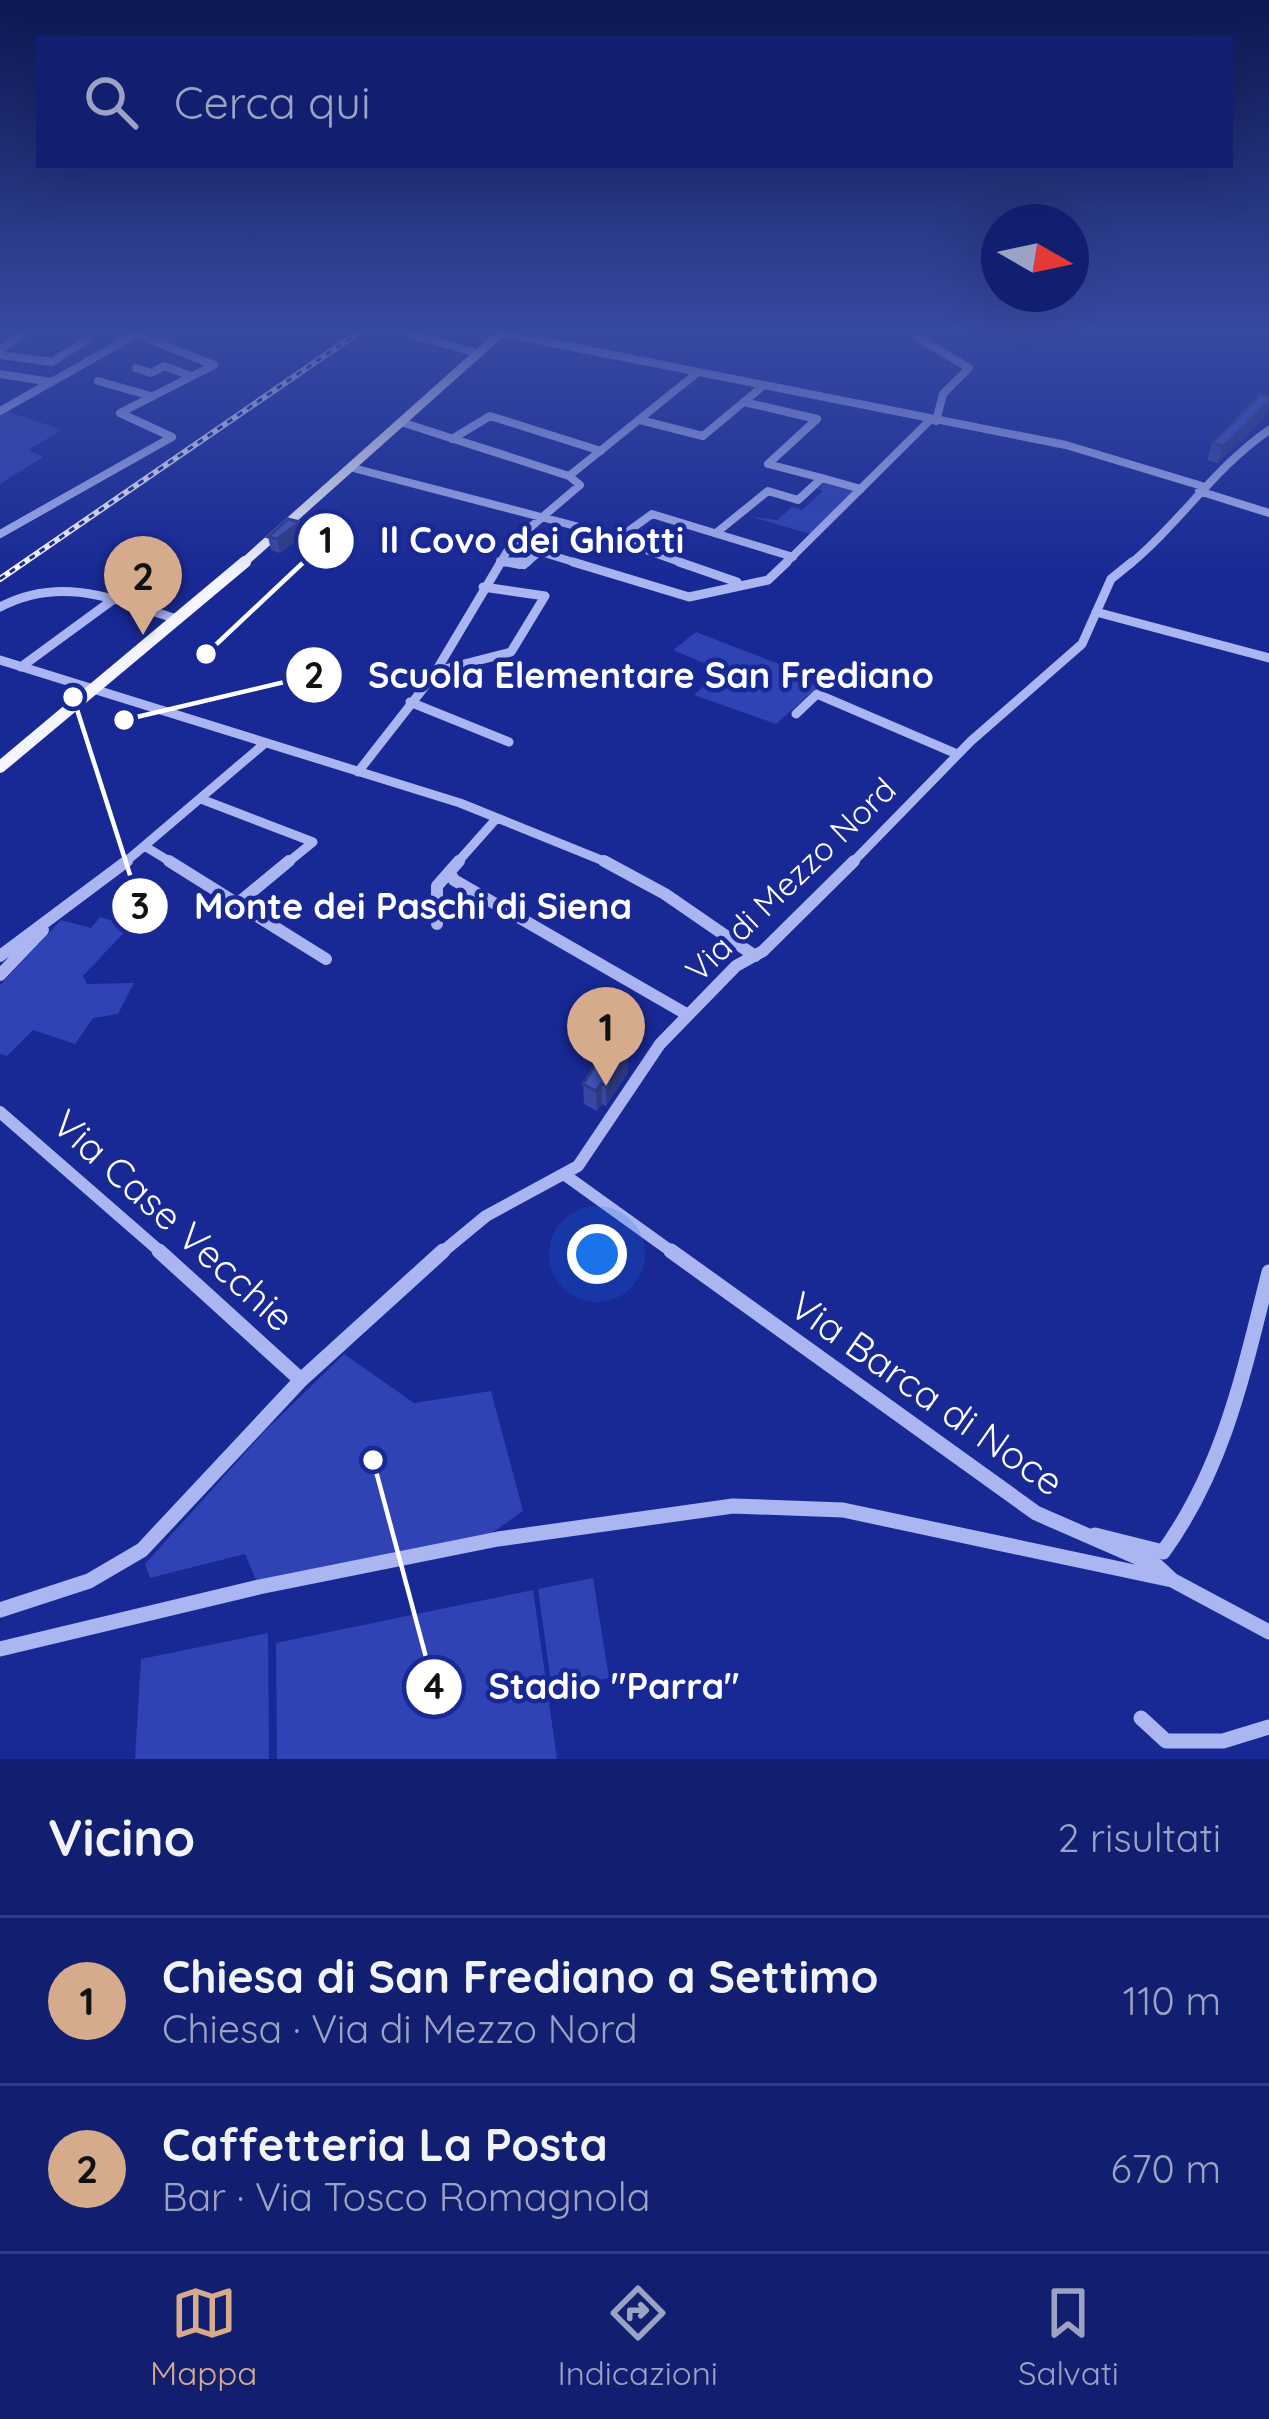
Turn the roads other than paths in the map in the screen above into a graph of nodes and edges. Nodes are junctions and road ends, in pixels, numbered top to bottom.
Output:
1 (120, 414) edge
2 (413, 414) edge
3 (647, 414) edge
4 (729, 414) edge
5 (796, 414) edge
6 (903, 414) edge
7 (936, 414) edge
8 (640, 420) junction
9 (933, 420) junction
10 (404, 423) junction
11 (1269, 430) edge
12 (452, 439) junction
13 (601, 451) junction
14 (353, 467) junction
15 (569, 476) junction
16 (818, 482) junction
17 (860, 489) junction
18 (1200, 489) junction
19 (1269, 513) edge
20 (543, 517) junction
21 (630, 530) dead end
22 (716, 533) junction
23 (0, 534) edge
24 (512, 543) junction
25 (540, 550) junction
26 (793, 557) junction
27 (500, 561) junction
28 (741, 583) junction
29 (483, 587) junction
30 (118, 596) junction
31 (0, 607) edge
32 (1096, 612) junction
33 (176, 619) junction
34 (1269, 658) edge
35 (0, 660) edge
36 (20, 667) junction
37 (436, 671) junction
38 (90, 691) junction
39 (410, 702) junction
40 (796, 714) dead end
41 (509, 742) dead end
42 (264, 744) junction
43 (957, 754) junction
44 (0, 767) edge
45 (358, 772) junction
46 (201, 800) junction
47 (496, 819) junction
48 (146, 847) junction
49 (449, 872) junction
50 (237, 904) junction
51 (55, 915) junction
52 (437, 924) dead end
53 (0, 956) edge
54 (755, 956) junction
55 (326, 959) dead end
56 (0, 975) edge
57 (688, 1015) junction
58 (0, 1112) edge
59 (566, 1175) junction
60 (1269, 1271) edge
61 (301, 1380) junction
62 (1085, 1535) junction
63 (1172, 1580) junction
64 (0, 1610) edge
65 (1269, 1632) edge
66 (0, 1648) edge
67 (1141, 1718) dead end
68 (1269, 1726) edge

1 - 23 street
2 - 10 main road
3 - 8 street
4 - 8 street
5 - 16 street
6 - 9 street
7 - 9 street
8 - 13 street
9 - 17 street
9 - 18 street
10 - 12 street
10 - 14 main road
11 - 18 street, Via di Mezzo Nord
12 - 13 street
12 - 15 street
13 - 15 street
14 - 20 street
14 - 33 main road
15 - 20 street
16 - 17 street
16 - 22 street
17 - 26 street
18 - 19 street
18 - 32 street, Via di Mezzo Nord
20 - 24 street
20 - 28 street
21 - 22 street
22 - 26 street
24 - 25 street
24 - 27 street
25 - 27 street
25 - 28 street
26 - 28 street
27 - 29 street
29 - 37 street
29 - 37 street
30 - 31 street
30 - 33 street
30 - 36 street
32 - 34 street
32 - 43 street, Via di Mezzo Nord
33 - 38 main road
35 - 36 street
36 - 38 street
37 - 39 street
38 - 42 street
38 - 44 main road
39 - 41 street
39 - 45 street
40 - 43 street
42 - 45 street
42 - 46 street
43 - 54 street, Via di Mezzo Nord
45 - 47 street
46 - 48 street
46 - 50 street
47 - 49 street
47 - 54 street
48 - 50 street
48 - 51 street
49 - 52 street
49 - 57 street
50 - 55 street
51 - 53 street
51 - 56 street
54 - 57 street, Via di Mezzo Nord
57 - 59 street, Via di Mezzo Nord
58 - 61 street, Via Case Vecchie
59 - 61 street, Via di Mezzo Nord
59 - 62 street, Via Barca di Noce
60 - 62 street
61 - 64 street, Via di Mezzo Nord
62 - 63 street, Via Barca di Noce
63 - 65 street, Via Barca di Noce
63 - 66 street
67 - 68 street

